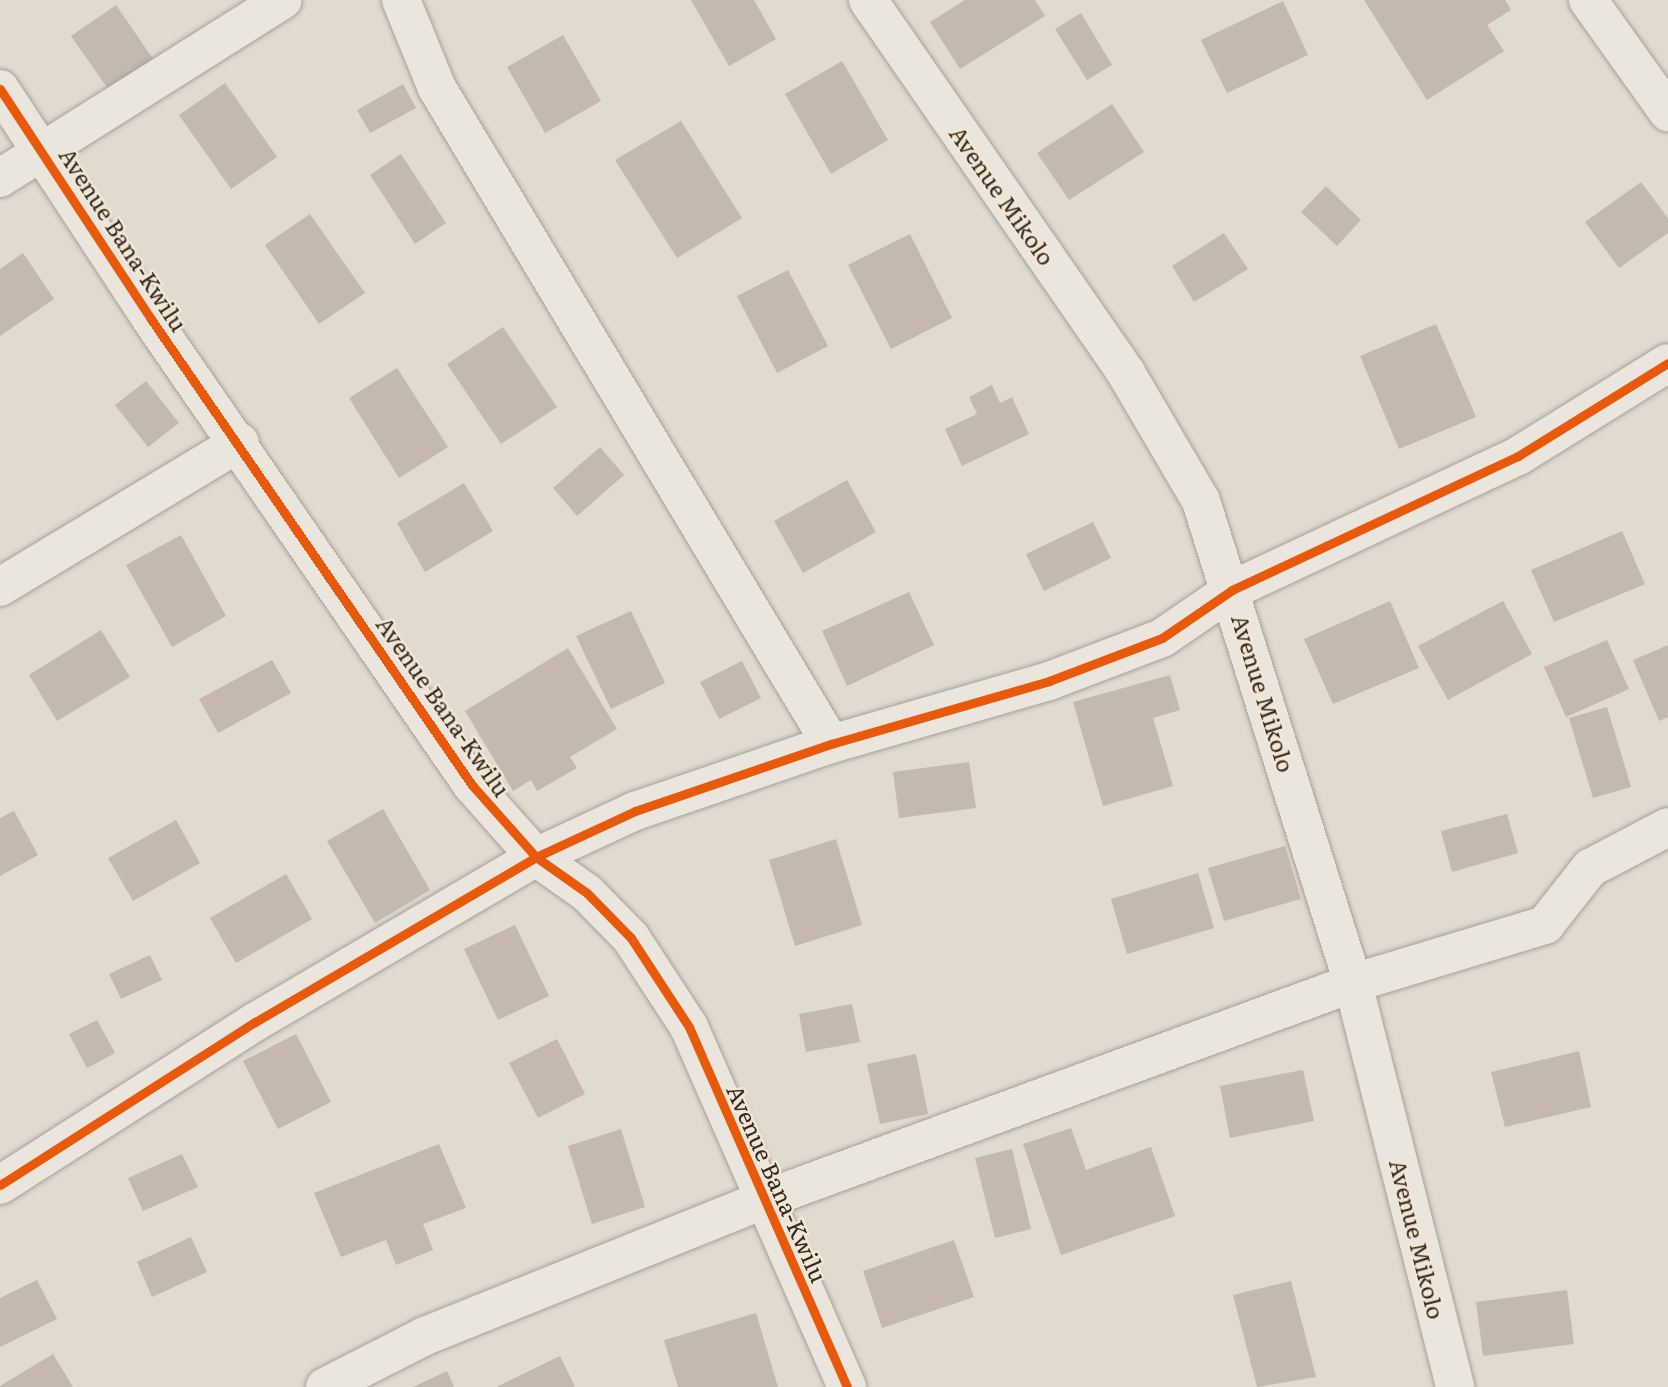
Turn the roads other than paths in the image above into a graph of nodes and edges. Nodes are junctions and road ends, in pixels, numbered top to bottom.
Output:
1 (283, 0) edge
2 (401, 0) edge
3 (868, 0) edge
4 (1588, 0) edge
5 (0, 89) edge
6 (1668, 112) edge
7 (46, 153) junction
8 (0, 178) edge
9 (1668, 363) edge
10 (240, 442) junction
11 (0, 587) edge
12 (1232, 590) junction
13 (831, 744) junction
14 (1668, 827) edge
15 (536, 857) junction
16 (1353, 983) junction
17 (0, 1185) edge
18 (763, 1200) junction
19 (325, 1387) edge
20 (847, 1387) edge
21 (1455, 1387) edge

1 - 7 street
2 - 13 street
3 - 12 street, Avenue Mikolo
4 - 6 street
5 - 7 street, Avenue Bana-Kwilu
7 - 8 street
7 - 10 street, Avenue Bana-Kwilu
9 - 12 street
10 - 11 street
10 - 15 street, Avenue Bana-Kwilu
12 - 13 street
12 - 16 street, Avenue Mikolo
13 - 15 street
14 - 16 street
15 - 17 street
15 - 18 street, Avenue Bana-Kwilu
16 - 18 street
16 - 21 street, Avenue Mikolo
18 - 19 street
18 - 20 street, Avenue Bana-Kwilu

